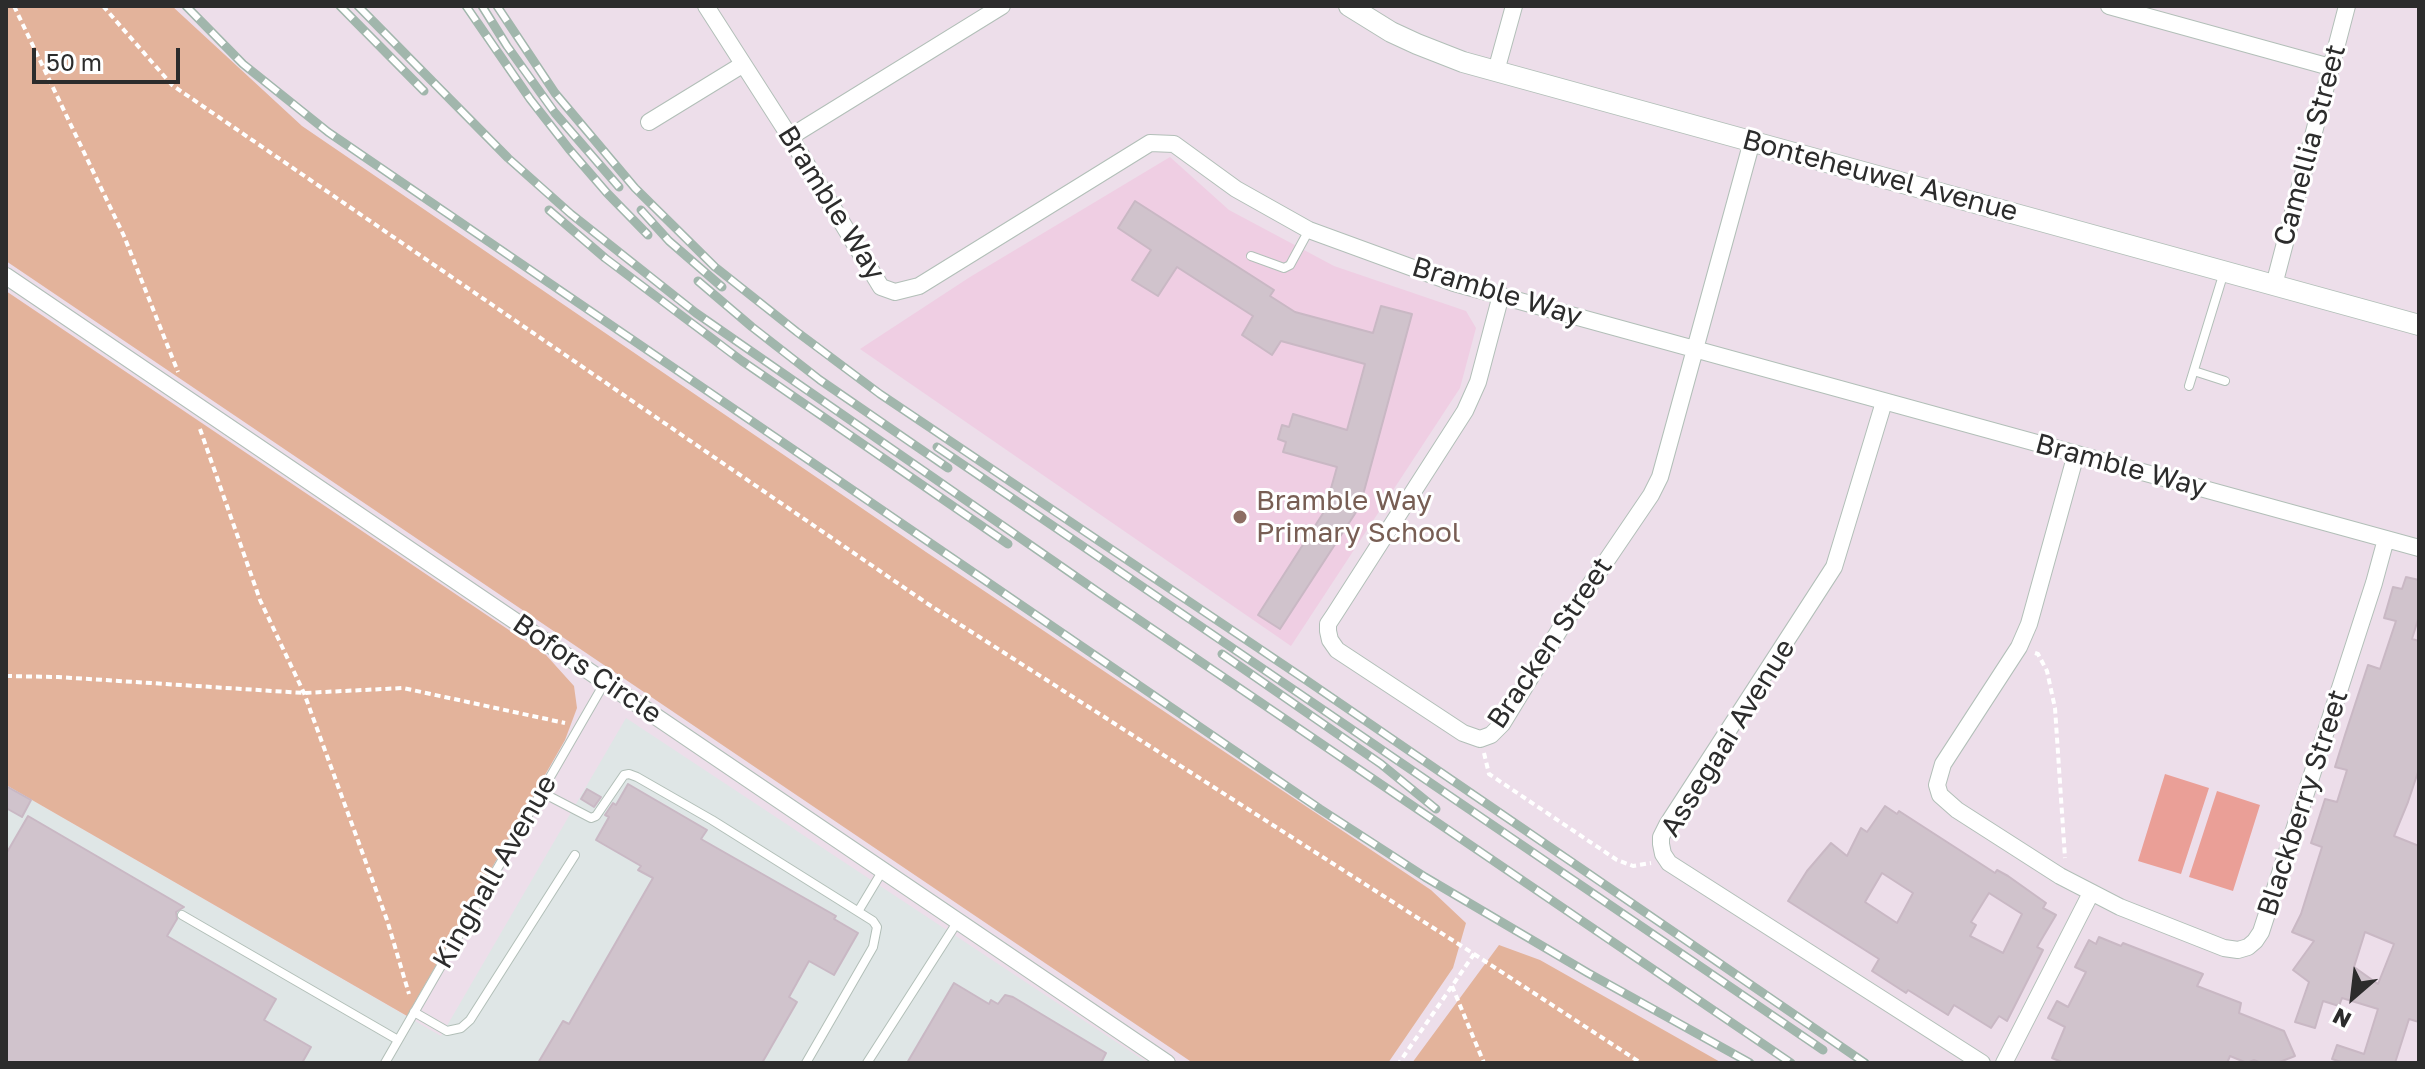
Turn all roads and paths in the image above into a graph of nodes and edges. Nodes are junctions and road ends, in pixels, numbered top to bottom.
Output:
1 (14, 6) edge
2 (103, 6) edge
3 (706, 6) edge
4 (1002, 6) edge
5 (1349, 6) edge
6 (1514, 6) edge
7 (2109, 6) edge
8 (2347, 6) edge
9 (742, 65) junction
10 (2330, 67) junction
11 (1496, 71) junction
12 (649, 122) dead end
13 (790, 137) junction
14 (1752, 141) junction
15 (1309, 230) junction
16 (1251, 256) dead end
17 (2224, 271) junction
18 (6, 276) edge
19 (2274, 285) junction
20 (1501, 295) junction
21 (2419, 325) edge
22 (1695, 349) junction
23 (2194, 371) junction
24 (2225, 381) dead end
25 (2189, 386) dead end
26 (190, 400) junction
27 (1884, 402) junction
28 (2076, 454) junction
29 (2386, 539) junction
30 (2419, 548) edge
31 (2019, 647) junction
32 (6, 676) edge
33 (605, 682) junction
34 (304, 693) junction
35 (579, 726) junction
36 (1484, 753) dead end
37 (541, 792) junction
38 (575, 855) dead end
39 (1653, 863) dead end
40 (883, 869) junction
41 (2060, 876) junction
42 (2091, 893) junction
43 (859, 910) junction
44 (182, 915) dead end
45 (958, 920) junction
46 (1474, 954) junction
47 (1452, 986) junction
48 (414, 1012) junction
49 (398, 1040) junction
50 (385, 1063) edge
51 (806, 1063) edge
52 (867, 1063) edge
53 (1167, 1063) edge
54 (1399, 1063) edge
55 (1484, 1063) edge
56 (1641, 1063) edge
57 (1982, 1063) edge
58 (2004, 1063) edge

1 - 26 path
2 - 46 path
3 - 9 street, Bramble Way
4 - 13 street
5 - 11 street, Bonteheuwel Avenue
6 - 11 street
7 - 10 street
8 - 10 street, Camellia Street
9 - 12 street
9 - 13 street, Bramble Way
10 - 19 street, Camellia Street
11 - 14 street, Bonteheuwel Avenue
13 - 15 street, Bramble Way
14 - 17 street, Bonteheuwel Avenue
14 - 22 street, Bracken Street
15 - 16 lane
15 - 20 street, Bramble Way
17 - 19 street, Bonteheuwel Avenue
17 - 23 lane
18 - 26 street, Bofors Circle
19 - 21 street, Bonteheuwel Avenue
20 - 22 street, Bramble Way
20 - 22 street, Bracken Street
22 - 27 street, Bramble Way
23 - 24 lane
23 - 25 lane
26 - 33 street, Bofors Circle
26 - 34 path
27 - 28 street, Bramble Way
27 - 57 street, Assegaai Avenue
28 - 29 street, Bramble Way
28 - 31 street, Blackberry Street
29 - 30 street, Bramble Way
29 - 42 street, Blackberry Street
31 - 41 path
31 - 41 street, Blackberry Street
32 - 34 path
33 - 35 lane, Kinghall Avenue
33 - 40 street, Bofors Circle
34 - 35 path
34 - 48 path
35 - 37 lane, Kinghall Avenue
36 - 39 path
37 - 43 lane
37 - 48 lane, Kinghall Avenue
38 - 48 lane
40 - 43 lane
40 - 45 street, Bofors Circle
41 - 42 street, Blackberry Street
42 - 58 street
43 - 51 lane
44 - 49 lane
45 - 52 lane
45 - 53 street, Bofors Circle
46 - 47 path
46 - 56 path
47 - 54 path
47 - 55 path
48 - 49 lane, Kinghall Avenue
49 - 50 lane, Kinghall Avenue

